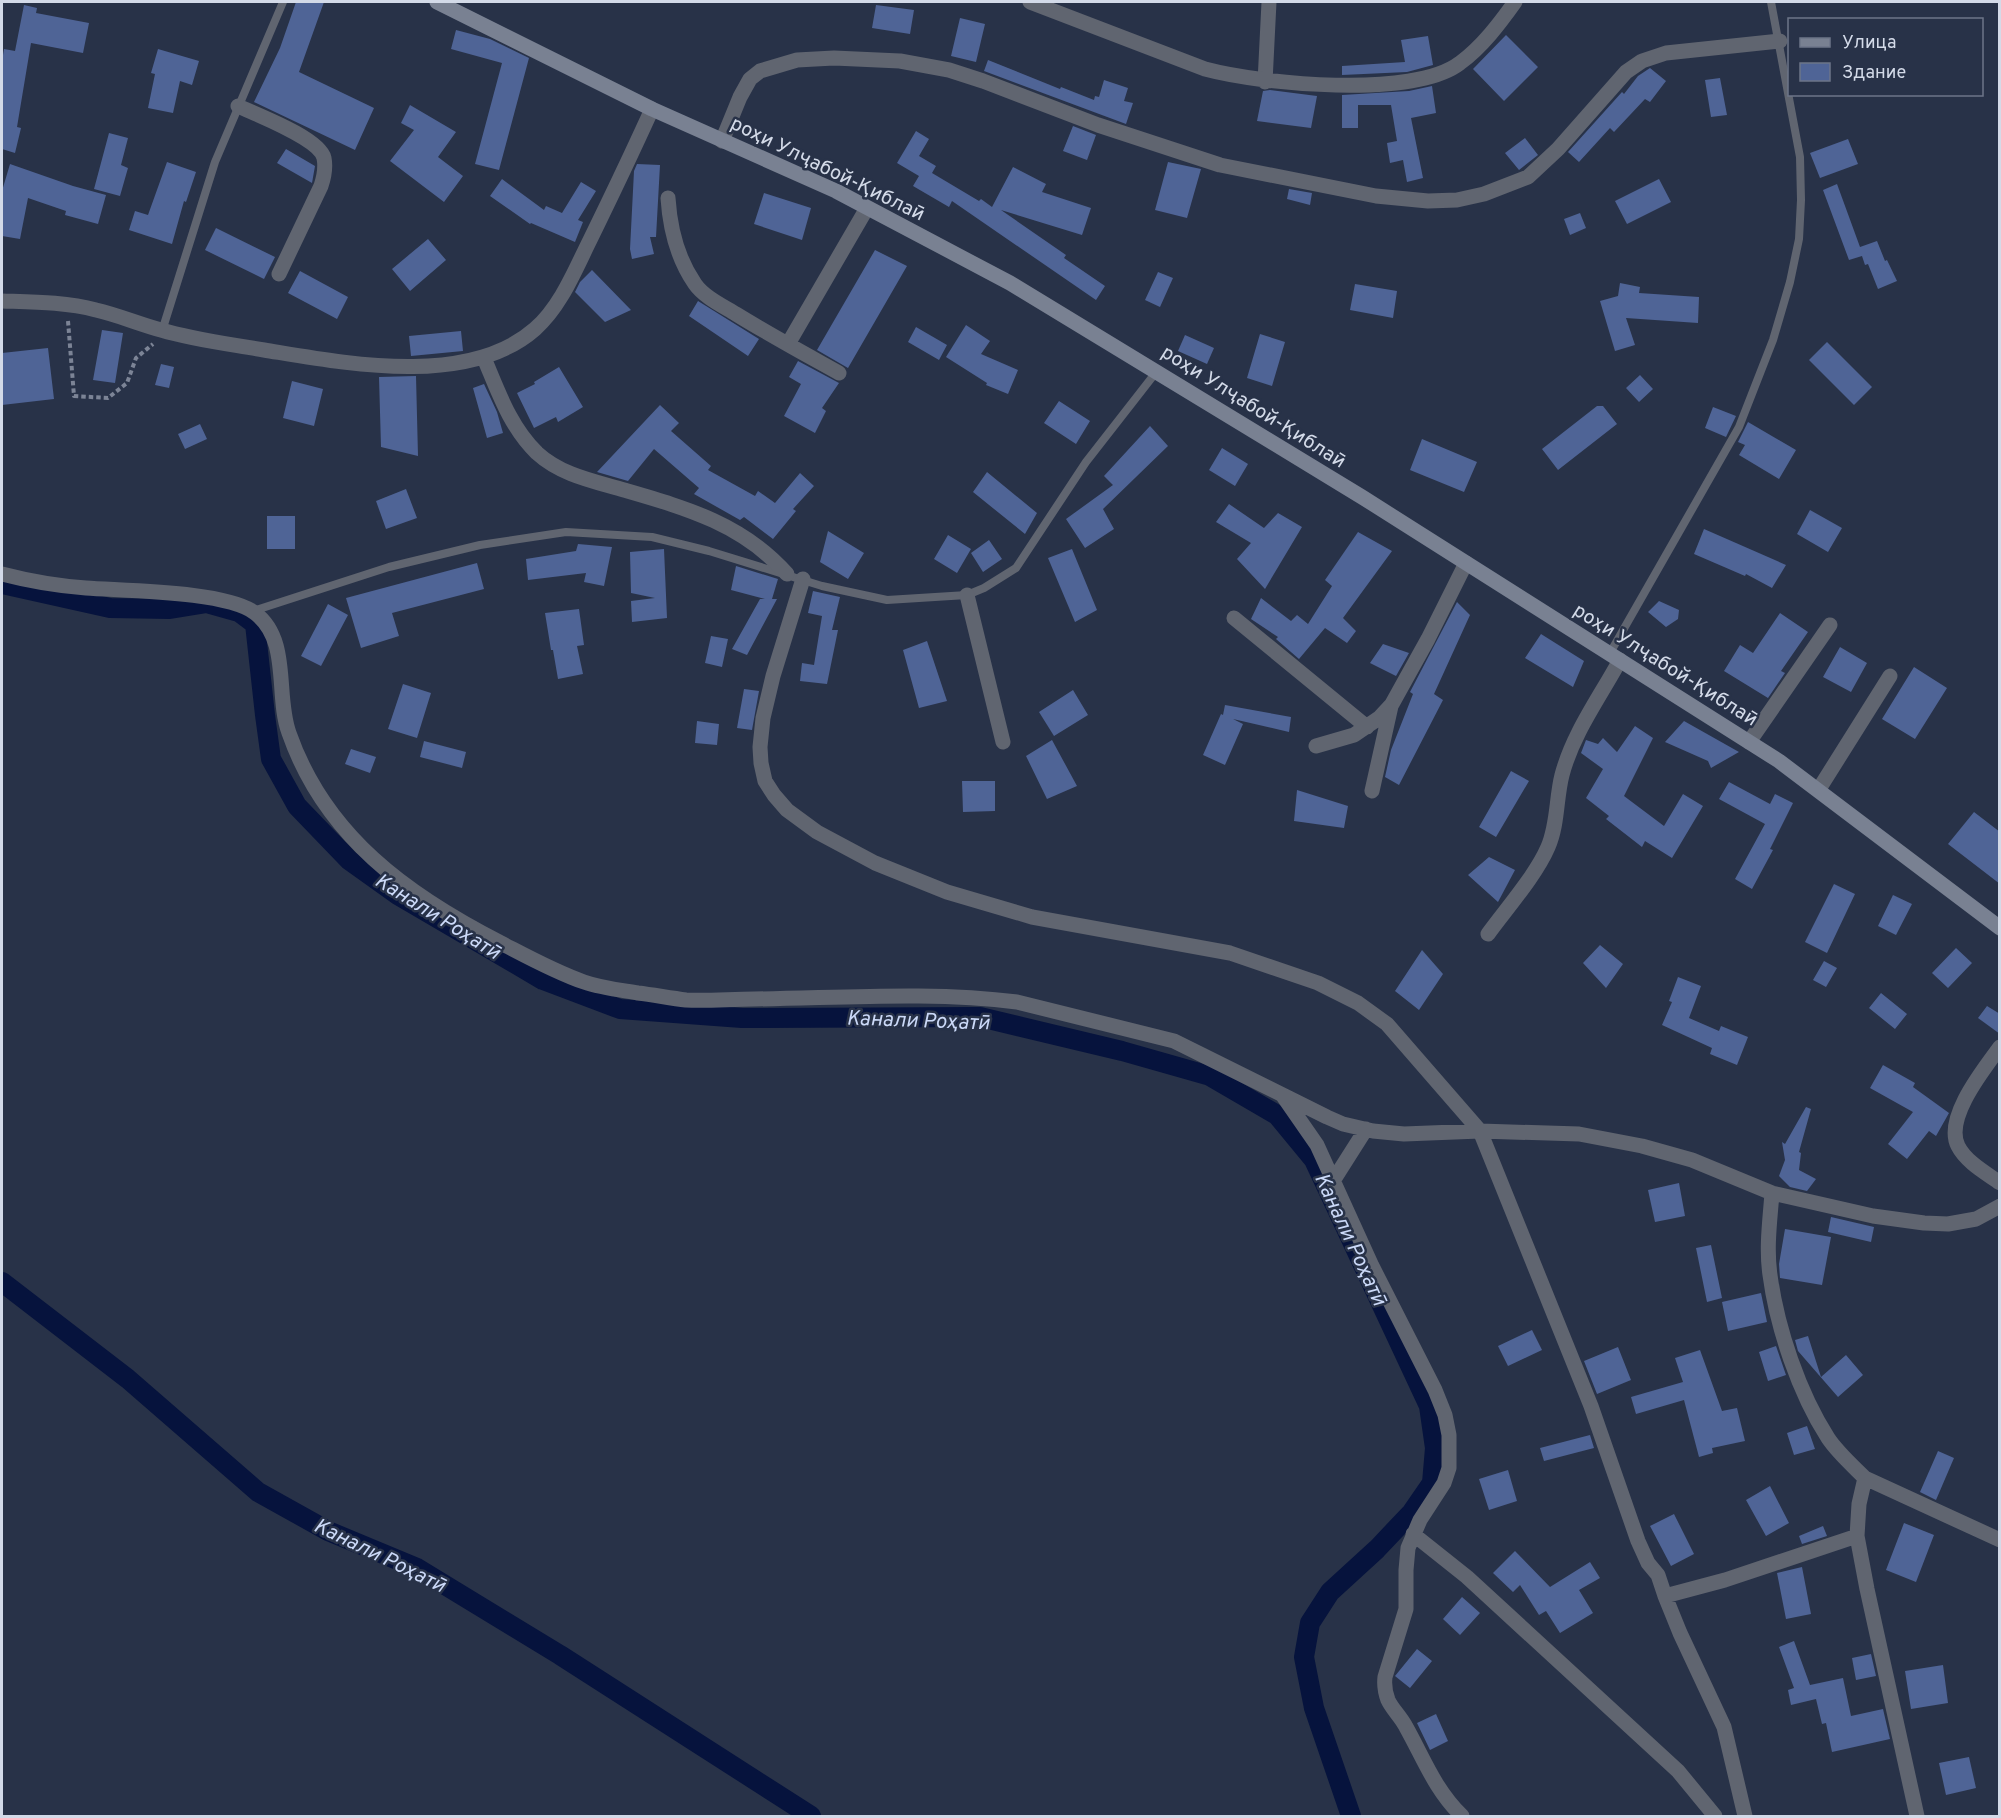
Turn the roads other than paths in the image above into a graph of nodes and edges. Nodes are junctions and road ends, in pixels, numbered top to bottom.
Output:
1 (283, 2) edge
2 (437, 2) edge
3 (1030, 2) edge
4 (1269, 2) edge
5 (1515, 2) edge
6 (1771, 2) edge
7 (1780, 41) junction
8 (1265, 82) junction
9 (1788, 88) edge
10 (1789, 96) edge
11 (238, 106) junction
12 (652, 109) junction
13 (722, 141) junction
14 (668, 198) dead end
15 (867, 208) junction
16 (279, 274) dead end
17 (2, 300) edge
18 (162, 331) junction
19 (788, 344) junction
20 (484, 358) junction
21 (1157, 371) junction
22 (839, 373) dead end
23 (1466, 563) junction
24 (2, 574) edge
25 (787, 574) junction
26 (803, 579) junction
27 (967, 595) junction
28 (253, 611) junction
29 (1234, 618) dead end
30 (1830, 625) dead end
31 (1615, 656) junction
32 (1890, 676) dead end
33 (1392, 704) junction
34 (1367, 727) junction
35 (1003, 742) dead end
36 (1749, 742) junction
37 (1316, 746) dead end
38 (1819, 789) junction
39 (1372, 791) dead end
40 (2000, 928) edge
41 (1488, 934) dead end
42 (2000, 1047) edge
43 (1281, 1094) junction
44 (1366, 1129) junction
45 (1480, 1131) junction
46 (1333, 1181) junction
47 (2000, 1183) edge
48 (1772, 1193) junction
49 (2000, 1206) edge
50 (1865, 1478) junction
51 (1413, 1534) junction
52 (1857, 1536) junction
53 (2000, 1540) edge
54 (1665, 1596) junction
55 (1462, 1816) edge
56 (1714, 1816) edge
57 (1745, 1816) edge
58 (1917, 1816) edge

1 - 11 lane
2 - 12 street, роҳи Улҷабой-Қиблаӣ
3 - 8 street
4 - 8 street
5 - 8 street
6 - 7 lane
7 - 9 lane
7 - 13 street
10 - 31 lane
11 - 16 street
11 - 18 lane
12 - 13 street, роҳи Улҷабой-Қиблаӣ
12 - 20 street
13 - 15 street, роҳи Улҷабой-Қиблаӣ
14 - 19 street
15 - 19 street
15 - 21 street, роҳи Улҷабой-Қиблаӣ
17 - 18 street
18 - 20 street
19 - 22 street
20 - 25 street
21 - 23 street, роҳи Улҷабой-Қиблаӣ
21 - 27 lane
23 - 31 street, роҳи Улҷабой-Қиблаӣ
23 - 33 street
24 - 28 street
25 - 26 lane
25 - 28 lane
26 - 27 lane
26 - 45 street
27 - 35 street
28 - 43 street
29 - 34 street
30 - 36 street
31 - 36 street, роҳи Улҷабой-Қиблаӣ
31 - 41 street
32 - 38 street
33 - 34 street
33 - 39 street
34 - 37 street
36 - 38 street, роҳи Улҷабой-Қиблаӣ
38 - 40 street, роҳи Улҷабой-Қиблаӣ
42 - 47 street
43 - 44 street
43 - 46 street
44 - 45 street
44 - 46 street
45 - 48 street
45 - 54 street
46 - 51 street
48 - 49 street
48 - 50 street
50 - 52 street
50 - 53 street
51 - 55 street
51 - 56 street
52 - 54 street
52 - 58 street
54 - 57 street

